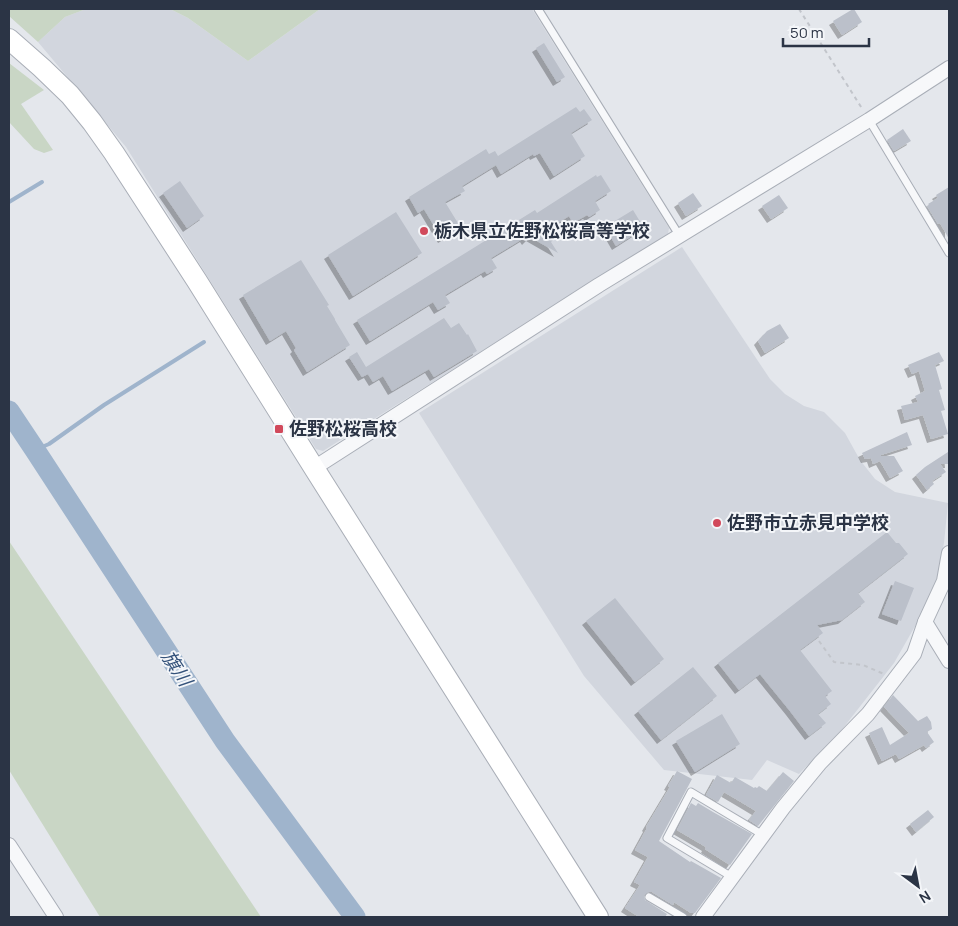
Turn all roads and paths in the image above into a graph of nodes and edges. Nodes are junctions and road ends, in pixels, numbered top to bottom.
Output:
1 (538, 9) edge
2 (799, 9) edge
3 (9, 40) edge
4 (949, 68) edge
5 (869, 120) junction
6 (679, 235) junction
7 (949, 253) edge
8 (314, 468) junction
9 (949, 553) edge
10 (947, 579) edge
11 (925, 622) junction
12 (819, 641) dead end
13 (949, 661) edge
14 (895, 679) junction
15 (763, 835) junction
16 (9, 845) edge
17 (732, 877) junction
18 (649, 897) dead end
19 (56, 917) edge
20 (598, 917) edge
21 (683, 917) edge
22 (703, 917) edge

1 - 6 lane
2 - 5 path
3 - 8 street
4 - 5 street
5 - 6 street
5 - 7 lane
6 - 8 street
8 - 20 street
9 - 10 street
10 - 11 street
11 - 13 street
11 - 14 street
12 - 14 path
14 - 15 street
15 - 17 street
15 - 17 lane
16 - 19 street
17 - 22 street
18 - 21 lane

